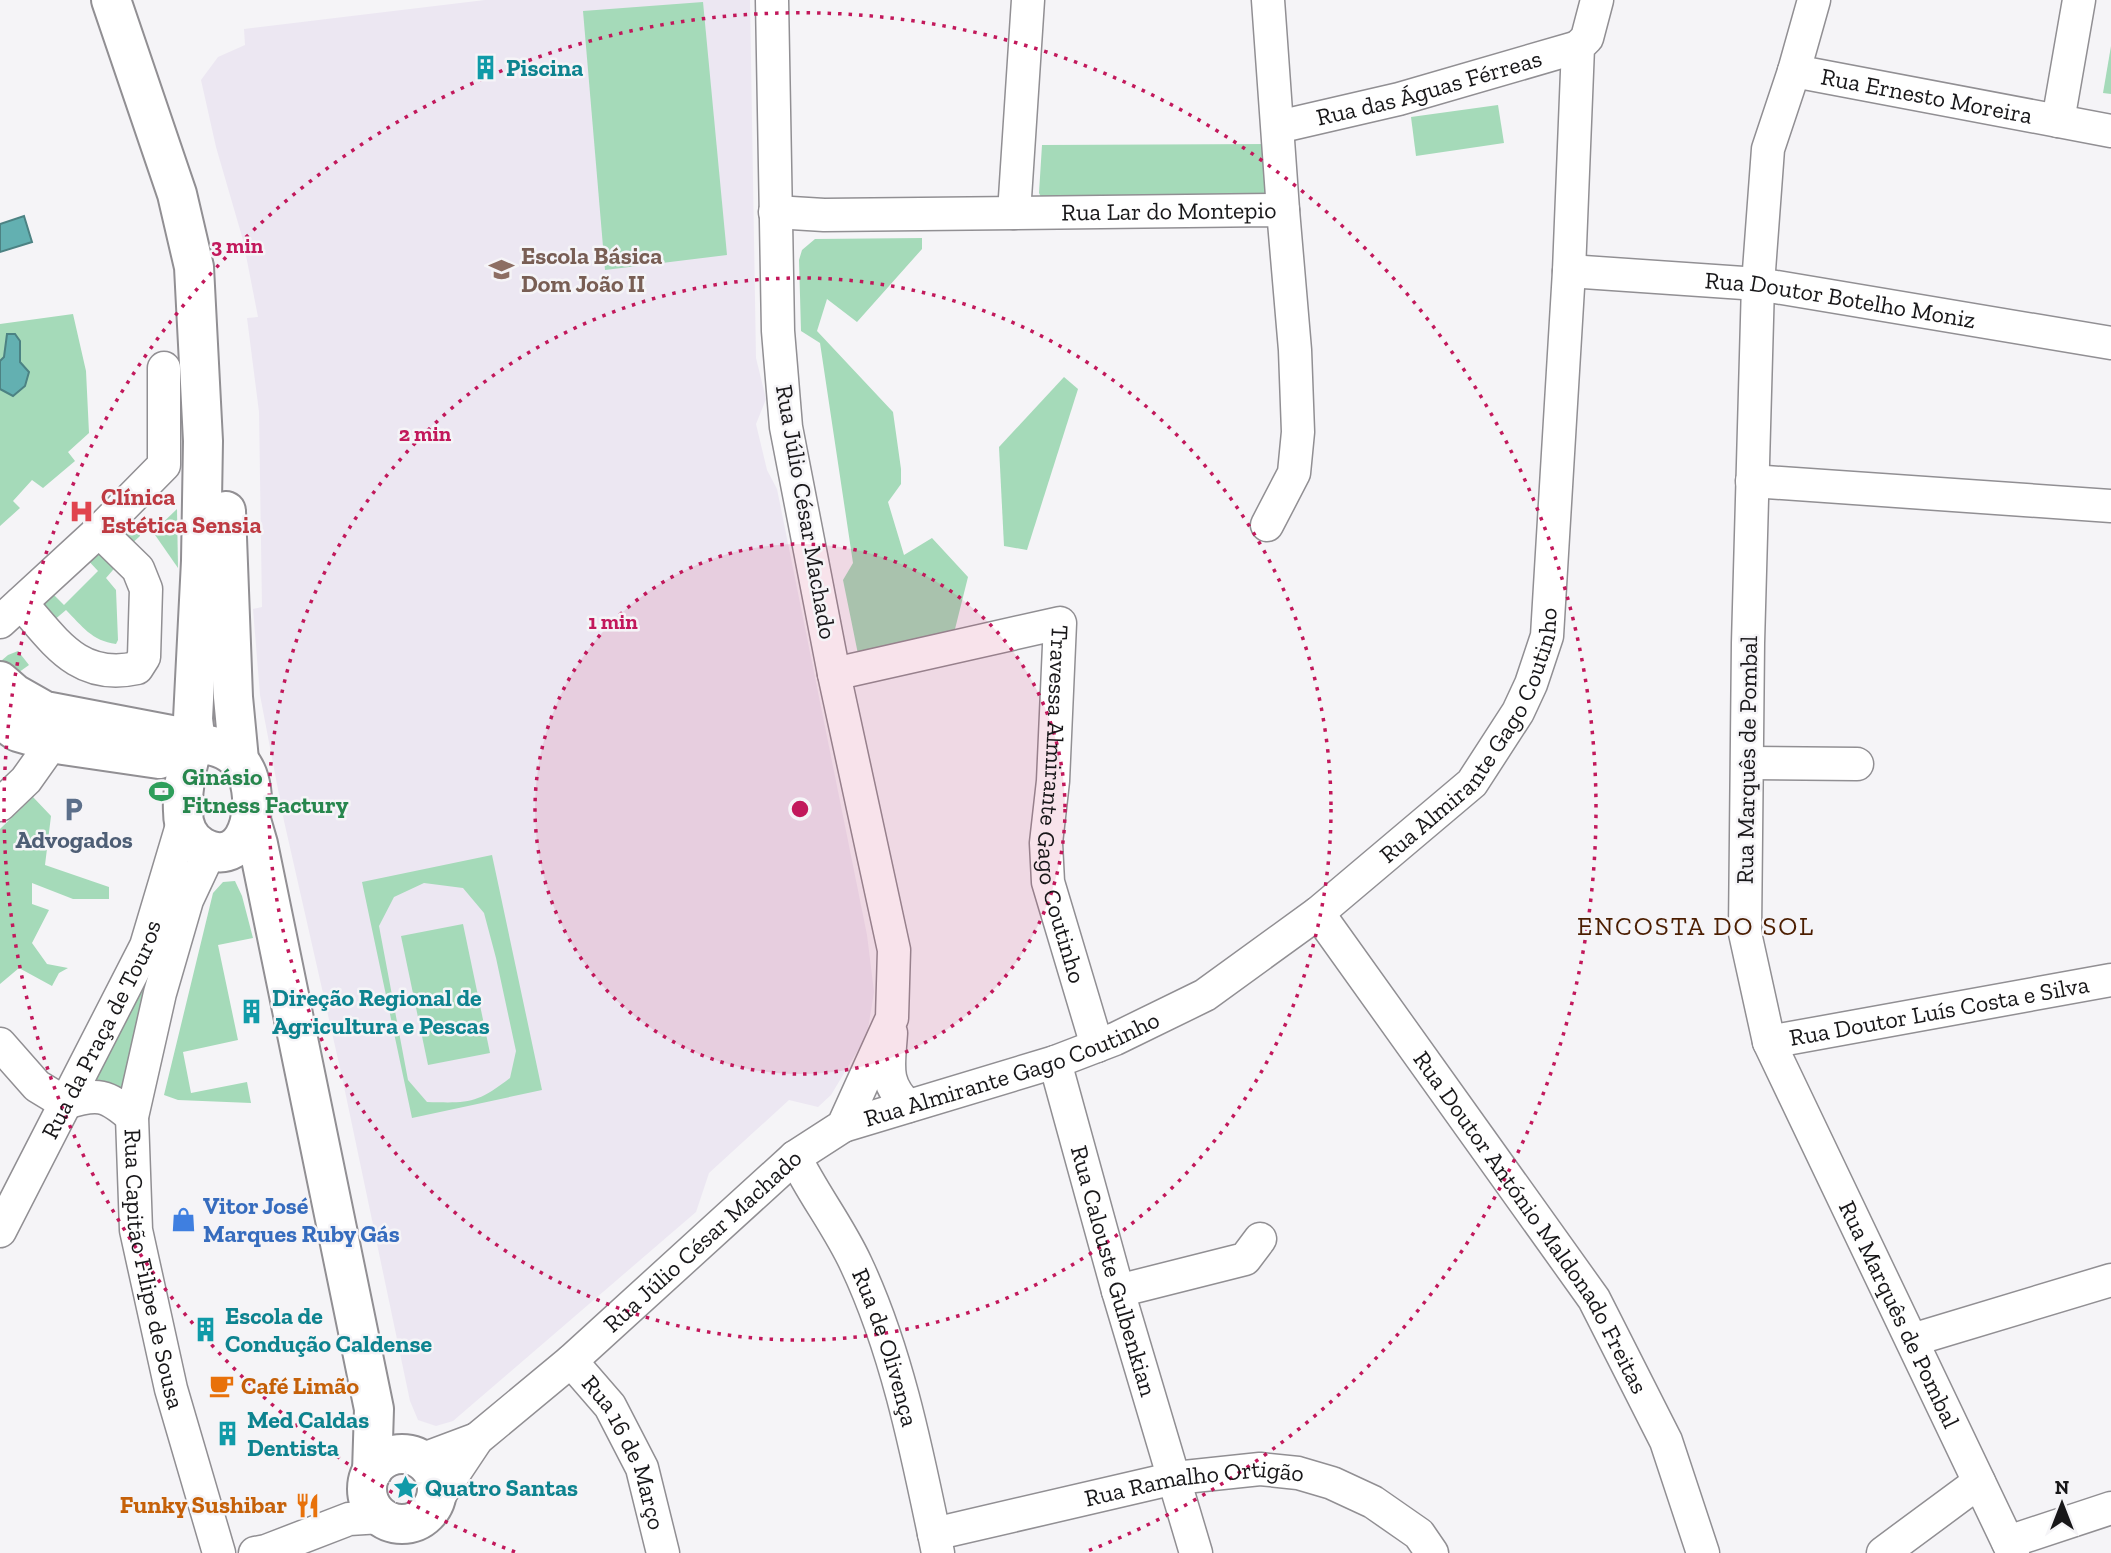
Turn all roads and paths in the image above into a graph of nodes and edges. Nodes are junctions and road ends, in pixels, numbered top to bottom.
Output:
1 (111, 0) edge
2 (772, 0) edge
3 (1028, 0) edge
4 (1268, 0) edge
5 (1597, 0) edge
6 (1814, 0) edge
7 (2079, 0) edge
8 (1578, 47) junction
9 (1794, 71) junction
10 (2058, 121) junction
11 (1278, 127) junction
12 (2111, 131) edge
13 (1283, 210) junction
14 (775, 212) junction
15 (1014, 213) junction
16 (194, 267) junction
17 (1569, 271) junction
18 (1758, 284) junction
19 (2111, 343) edge
20 (164, 368) dead end
21 (1752, 481) junction
22 (2111, 506) edge
23 (1267, 525) dead end
24 (99, 531) junction
25 (10, 612) edge
26 (834, 674) junction
27 (0, 681) edge
28 (0, 719) edge
29 (53, 742) junction
30 (193, 751) junction
31 (239, 760) junction
32 (1748, 763) junction
33 (1857, 764) dead end
34 (0, 805) edge
35 (251, 820) junction
36 (183, 822) junction
37 (218, 851) junction
38 (268, 898) junction
39 (1318, 913) junction
40 (2111, 980) edge
41 (892, 1018) junction
42 (1769, 1042) junction
43 (0, 1044) edge
44 (1097, 1046) junction
45 (1055, 1062) junction
46 (65, 1103) junction
47 (908, 1106) junction
48 (132, 1117) junction
49 (843, 1126) junction
50 (795, 1157) junction
51 (0, 1231) edge
52 (1260, 1239) dead end
53 (2111, 1280) edge
54 (1118, 1291) junction
55 (1912, 1340) junction
56 (571, 1361) junction
57 (374, 1409) junction
58 (477, 1439) junction
59 (417, 1458) junction
60 (1175, 1478) junction
61 (1979, 1482) junction
62 (2111, 1508) edge
63 (395, 1517) edge
64 (936, 1544) edge
65 (2010, 1548) edge
66 (215, 1552) edge
67 (255, 1553) edge
68 (663, 1553) edge
69 (1196, 1553) edge
70 (1432, 1553) edge
71 (1703, 1553) edge
72 (1883, 1553) edge

1 - 16 main road
2 - 14 street, Rua Júlio César Machado
3 - 15 street
4 - 11 street
5 - 8 street, Rua Almirante Gago Coutinho
6 - 9 street, Rua Marquês de Pombal
7 - 10 street, Rua Ernesto Moreira
8 - 11 street, Rua das Águas Férreas
8 - 17 street, Rua Almirante Gago Coutinho
9 - 10 street, Rua Ernesto Moreira
9 - 18 street, Rua Marquês de Pombal
10 - 12 street, Rua Ernesto Moreira
11 - 13 street
13 - 15 street, Rua Lar do Montepio
13 - 23 street, Rua Lar do Montepio
14 - 15 street, Rua Lar do Montepio
14 - 26 street, Rua Júlio César Machado
16 - 30 main road
16 - 31 main road
17 - 18 street, Rua Doutor Botelho Moniz
17 - 39 street, Rua Almirante Gago Coutinho
18 - 19 street, Rua Doutor Botelho Moniz
18 - 21 street, Rua Marquês de Pombal
20 - 24 street
21 - 22 street
21 - 32 street, Rua Marquês de Pombal
24 - 25 street
24 - 25 street
26 - 41 street, Rua Júlio César Machado
26 - 44 street, Travessa Almirante Gago Coutinho
27 - 30 main road
28 - 29 main road
29 - 30 main road
29 - 34 street
30 - 31 main road
30 - 36 main road
31 - 35 main road
32 - 33 street
32 - 42 street, Rua Marquês de Pombal
35 - 37 main road
35 - 38 main road
36 - 37 main road
36 - 46 street, Rua da Praça de Touros
37 - 38 main road
37 - 48 street, Rua Capitão Filipe de Sousa
38 - 57 main road
39 - 44 street, Rua Almirante Gago Coutinho
39 - 71 street, Rua Doutor António Maldonado Freitas
40 - 42 street, Rua Doutor Luís Costa e Silva
41 - 47 street, Rua Júlio César Machado
41 - 49 street, Rua Júlio César Machado
42 - 55 street, Rua Marquês de Pombal
43 - 46 street
44 - 45 street, Rua Almirante Gago Coutinho
45 - 47 street, Rua Almirante Gago Coutinho
45 - 54 street, Rua Calouste Gulbenkian
46 - 48 street
46 - 51 street, Rua da Praça de Touros
47 - 49 street, Rua Almirante Gago Coutinho
48 - 66 street, Rua Capitão Filipe de Sousa
49 - 50 street, Rua Júlio César Machado
50 - 56 street, Rua Júlio César Machado
50 - 64 street, Rua de Olivença
52 - 54 street
53 - 55 street
54 - 60 street, Rua Calouste Gulbenkian
55 - 61 street, Rua Marquês de Pombal
56 - 58 street, Rua Júlio César Machado
56 - 68 street, Rua 16 de Março
57 - 59 main road
57 - 63 main road
58 - 59 street
58 - 63 street
59 - 63 main road
59 - 63 main road
60 - 64 street, Rua Ramalho Ortigão
60 - 69 street, Rua Calouste Gulbenkian
60 - 70 street, Rua Ramalho Ortigão
61 - 65 street, Rua Marquês de Pombal
61 - 72 street
62 - 65 street
63 - 67 street

